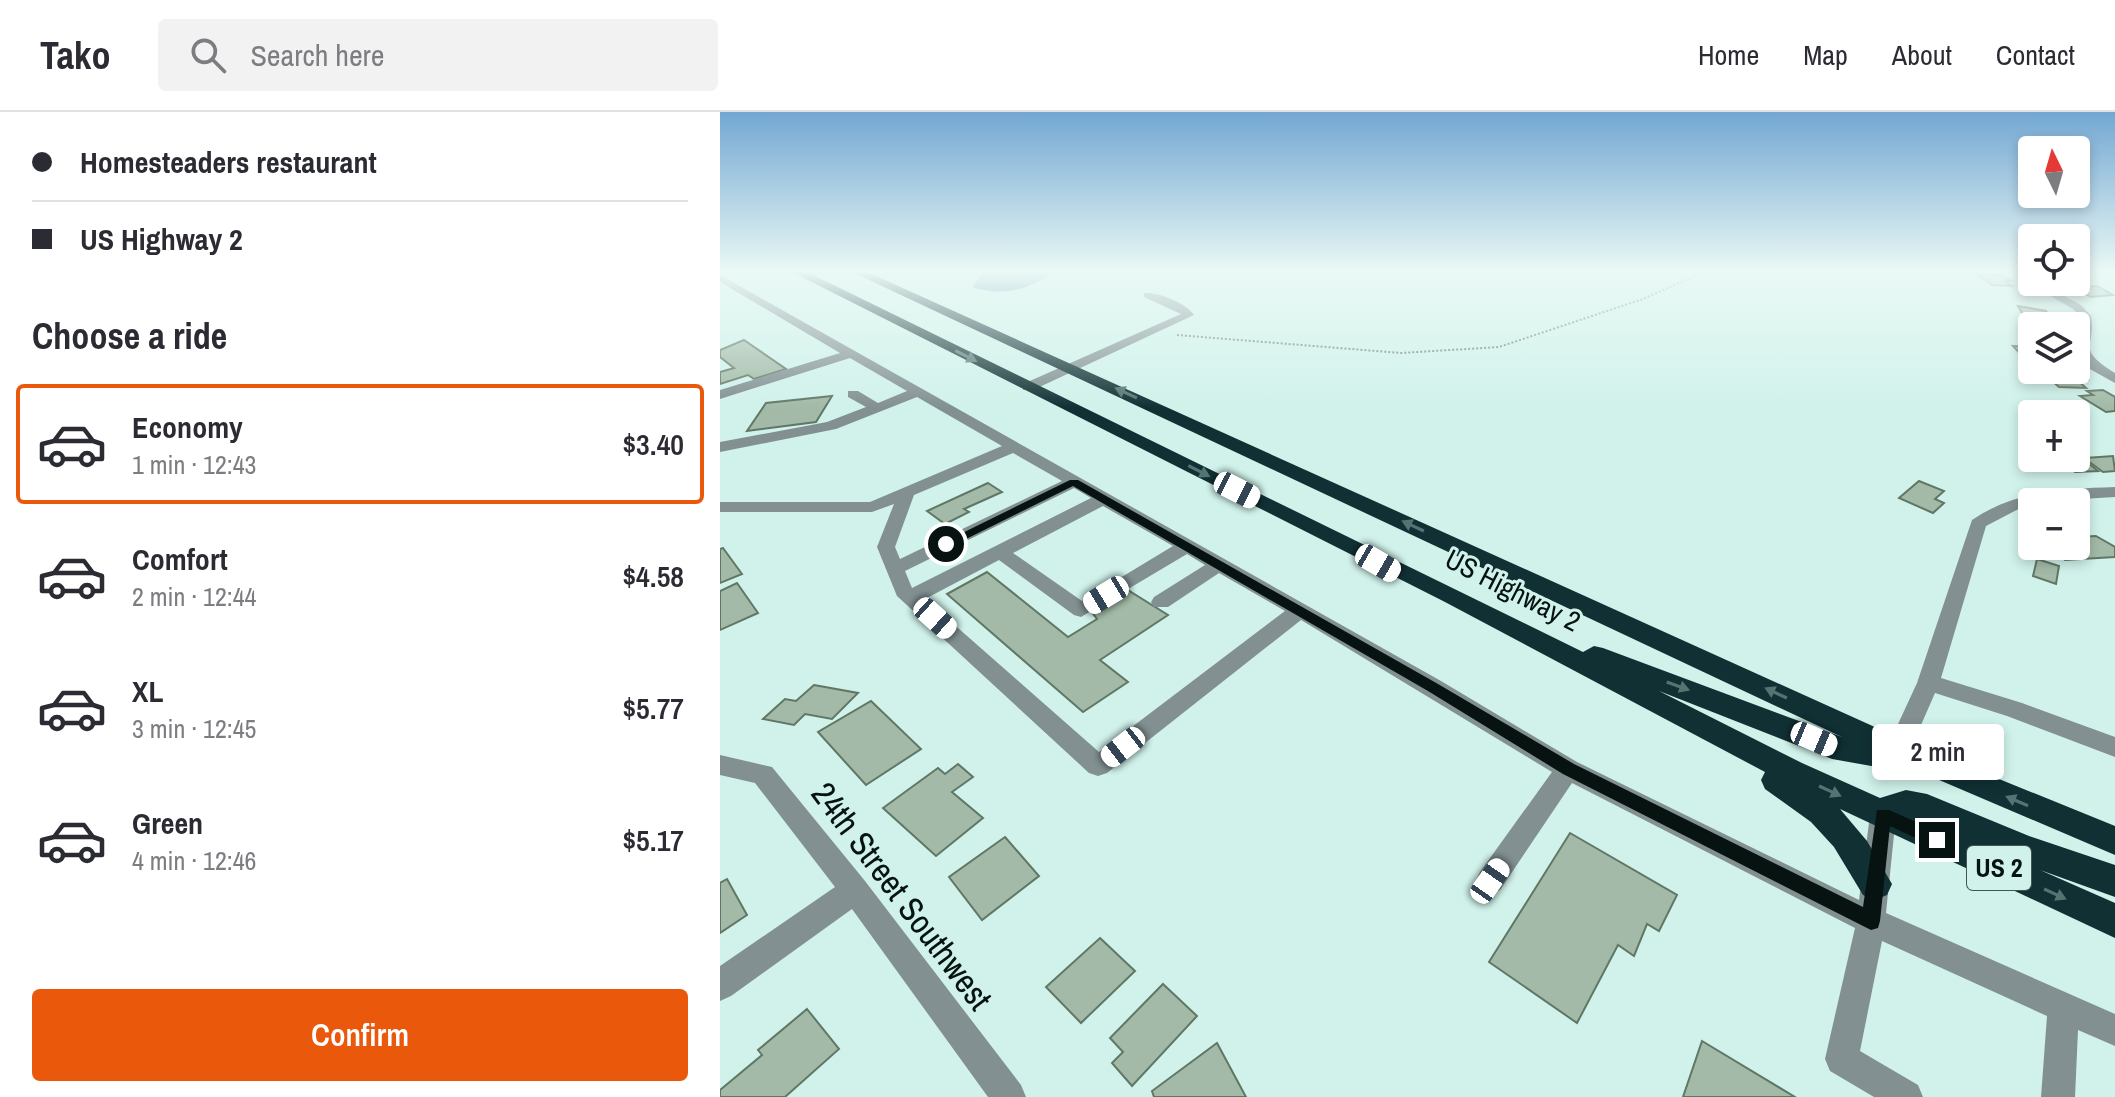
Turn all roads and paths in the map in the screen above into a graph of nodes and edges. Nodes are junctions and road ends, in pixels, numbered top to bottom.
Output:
1 (789, 317) edge
2 (888, 317) edge
3 (958, 317) edge
4 (1184, 317) edge
5 (1592, 317) edge
6 (2086, 317) edge
7 (1172, 334) dead end
8 (852, 353) junction
9 (1070, 367) junction
10 (2115, 379) edge
11 (1028, 387) junction
12 (920, 391) junction
13 (853, 394) dead end
14 (720, 395) edge
15 (877, 408) junction
16 (720, 447) edge
17 (1011, 448) junction
18 (1074, 482) junction
19 (2115, 492) edge
20 (906, 494) junction
21 (1103, 499) junction
22 (720, 507) edge
23 (1187, 546) junction
24 (1000, 552) junction
25 (1364, 554) junction
26 (1217, 565) junction
27 (895, 569) junction
28 (912, 597) junction
29 (1161, 602) dead end
30 (1298, 612) junction
31 (1499, 620) junction
32 (1928, 683) junction
33 (2115, 747) edge
34 (1898, 750) junction
35 (720, 765) edge
36 (1568, 769) junction
37 (1883, 815) junction
38 (2115, 841) edge
39 (1490, 881) dead end
40 (2115, 881) edge
41 (1875, 884) junction
42 (855, 890) junction
43 (1871, 921) junction
44 (2115, 921) edge
45 (720, 985) edge
46 (2063, 1007) junction
47 (2115, 1030) edge
48 (1009, 1097) edge
49 (1906, 1097) edge
50 (2058, 1097) edge

1 - 8 street
2 -> 11 highway, US Highway 2 / US 2
3 - 9 highway, US Highway 2 / US 2
4 - 9 street
5 - 7 path
6 - 10 street
8 - 12 street
8 - 14 street
9 - 11 street
34 -> 9 highway, US Highway 2 / US 2
11 -> 25 highway, US Highway 2 / US 2
12 - 15 street
12 - 17 street
13 - 15 street
15 - 16 street
17 - 18 street
17 - 20 street
18 - 21 street
18 - 27 street
19 - 32 street
20 - 22 street
20 - 27 street
21 - 23 street
21 - 24 street
23 - 24 street
23 - 26 street
24 - 28 street
25 - 31 highway, US Highway 2 / US 2
25 - 41 highway
26 - 29 street
26 - 30 street
27 - 28 street
28 - 30 street
30 - 36 street
31 -> 34 highway
31 -> 37 highway, US Highway 2 / US 2
32 - 33 street
32 - 34 street
38 -> 34 highway, US Highway 2 / US 2
35 - 42 street, 24th Street Southwest
36 - 39 street
36 - 43 street
37 - 40 highway
37 - 41 street
37 -> 44 highway, US Highway 2 / US 2
41 - 43 street
42 - 45 street
42 - 48 street, 24th Street Southwest
43 - 46 street
43 - 49 street
46 - 47 street
46 - 50 street

